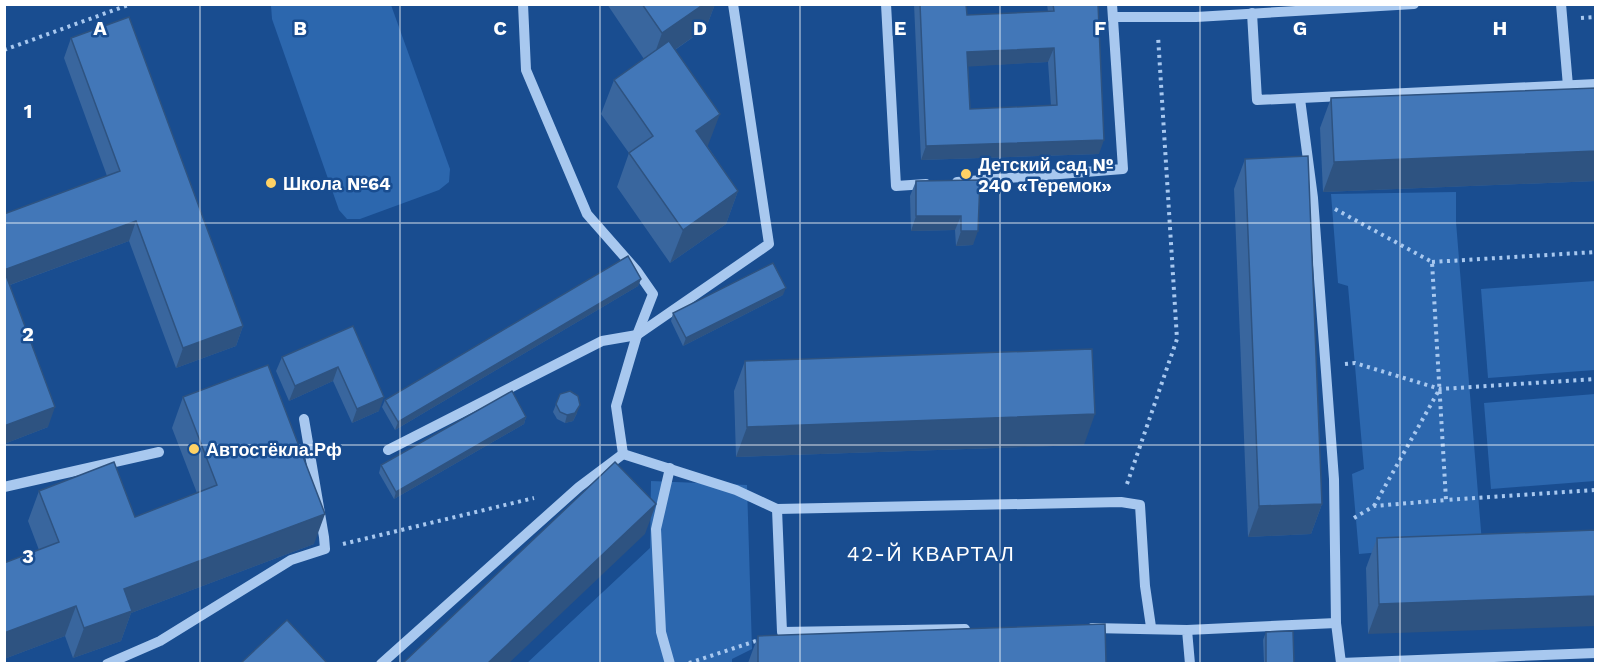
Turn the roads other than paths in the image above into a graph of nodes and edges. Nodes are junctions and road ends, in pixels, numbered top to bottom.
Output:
1 (523, 4) edge
2 (733, 4) edge
3 (886, 4) edge
4 (1112, 4) edge
5 (1414, 4) edge
6 (1561, 4) edge
7 (1252, 13) junction
8 (1113, 17) junction
9 (1596, 84) edge
10 (1568, 86) junction
11 (1300, 99) junction
12 (638, 335) junction
13 (304, 419) dead end
14 (388, 450) dead end
15 (159, 452) dead end
16 (623, 454) junction
17 (670, 468) junction
18 (4, 487) edge
19 (777, 509) junction
20 (1336, 623) junction
21 (1151, 627) junction
22 (1079, 628) edge
23 (972, 629) edge
24 (1187, 630) junction
25 (1596, 653) edge
26 (106, 663) edge
27 (381, 663) edge
28 (670, 663) edge
29 (1190, 663) edge

1 - 12 lane
2 - 12 lane
3 - 8 lane
4 - 8 lane
5 - 7 lane
6 - 10 lane
7 - 8 lane
7 - 11 lane
9 - 10 lane
10 - 11 lane
11 - 20 lane
12 - 14 lane
12 - 16 lane
13 - 26 lane
15 - 18 lane
16 - 17 lane
16 - 27 lane
17 - 19 lane
17 - 28 lane
19 - 21 lane
19 - 23 lane
20 - 24 lane
20 - 25 lane
21 - 22 lane
21 - 24 lane
24 - 29 lane

